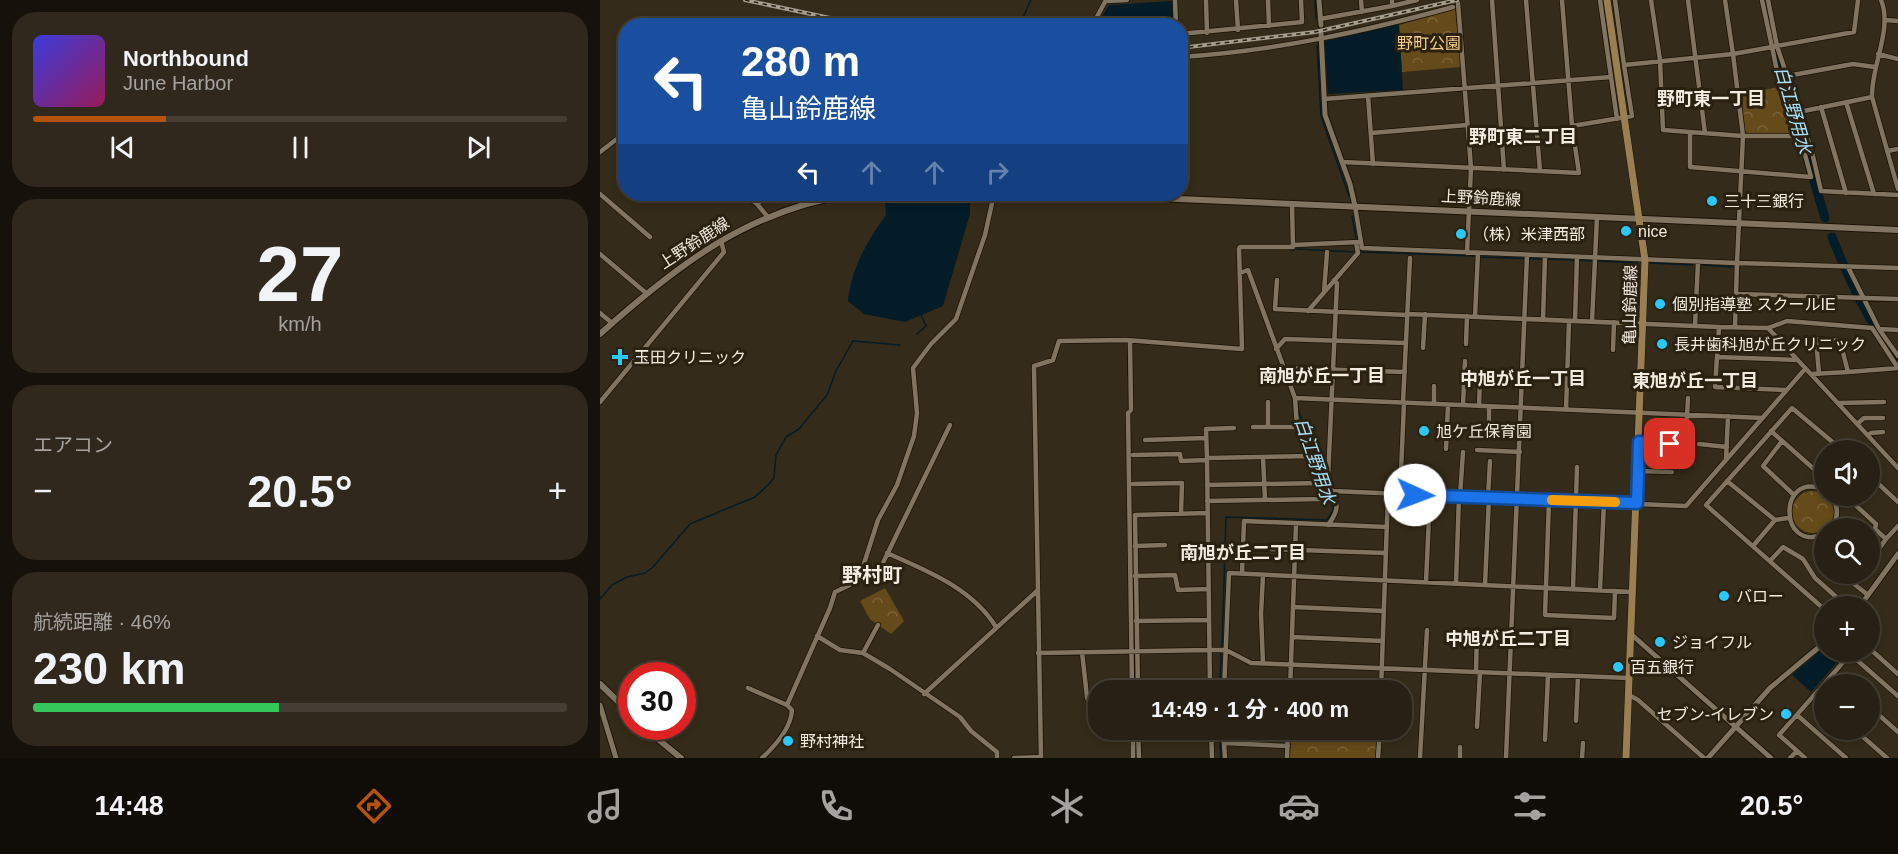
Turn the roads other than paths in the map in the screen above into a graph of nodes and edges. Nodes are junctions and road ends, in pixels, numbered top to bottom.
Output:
1 (1106, 0) edge
2 (1127, 0) edge
3 (1175, 0) edge
4 (1206, 0) edge
5 (1236, 0) edge
6 (1268, 0) edge
7 (1301, 0) edge
8 (1319, 0) edge
9 (1361, 0) edge
10 (1417, 0) edge
11 (1492, 0) edge
12 (1526, 0) edge
13 (1562, 0) edge
14 (1600, 0) edge
15 (1607, 0) edge
16 (1615, 0) edge
17 (1651, 0) edge
18 (1688, 0) edge
19 (1725, 0) edge
20 (1762, 0) edge
21 (1768, 0) edge
22 (1858, 0) edge
23 (1881, 0) edge
24 (1392, 3) edge
25 (1458, 3) dead end
26 (1453, 8) dead end
27 (1362, 12) junction
28 (1096, 18) edge
29 (1176, 18) edge
30 (1885, 20) junction
31 (1898, 21) edge
32 (1320, 22) joint
33 (1269, 26) junction
34 (1238, 30) junction
35 (1207, 33) junction
36 (1321, 33) dead end
37 (1188, 34) edge
38 (1321, 40) junction
39 (1774, 47) junction
40 (1733, 54) junction
41 (1878, 54) junction
42 (1188, 56) edge
43 (1696, 57) junction
44 (1898, 59) edge
45 (1660, 60) junction
46 (1624, 65) junction
47 (1875, 67) junction
48 (1611, 77) junction
49 (1785, 77) junction
50 (1568, 80) junction
51 (1533, 83) junction
52 (1498, 86) junction
53 (1465, 88) junction
54 (1368, 96) junction
55 (1872, 98) junction
56 (1324, 99) junction
57 (1846, 102) junction
58 (1821, 107) junction
59 (1799, 112) junction
60 (1621, 117) junction
61 (1467, 125) junction
62 (1572, 126) junction
63 (1371, 133) junction
64 (1690, 133) junction
65 (1705, 133) junction
66 (1743, 136) junction
67 (1800, 136) junction
68 (618, 138) edge
69 (1898, 149) edge
70 (1887, 151) junction
71 (600, 152) edge
72 (1342, 162) junction
73 (1373, 164) junction
74 (1471, 168) junction
75 (1504, 170) junction
76 (1540, 171) junction
77 (1741, 172) junction
78 (1898, 189) edge
79 (1846, 193) junction
80 (600, 194) edge
81 (1874, 194) junction
82 (1898, 195) edge
83 (1188, 199) edge
84 (753, 201) edge
85 (760, 201) edge
86 (817, 201) edge
87 (992, 201) edge
88 (757, 204) junction
89 (1292, 204) junction
90 (1355, 206) junction
91 (1469, 211) junction
92 (768, 217) junction
93 (1597, 217) junction
94 (1639, 219) junction
95 (1739, 224) junction
96 (1898, 230) edge
97 (650, 237) dead end
98 (721, 240) junction
99 (1358, 242) junction
100 (1293, 245) junction
101 (1327, 252) dead end
102 (1467, 252) junction
103 (600, 254) edge
104 (1478, 255) junction
105 (1410, 258) dead end
106 (1527, 258) junction
107 (1545, 258) junction
108 (1577, 260) junction
109 (1594, 260) junction
110 (1645, 260) junction
111 (1698, 262) junction
112 (1737, 263) junction
113 (1845, 267) junction
114 (1898, 268) edge
115 (1239, 273) junction
116 (1277, 280) dead end
117 (1334, 280) junction
118 (1324, 292) junction
119 (646, 293) junction
120 (1737, 294) junction
121 (1862, 298) junction
122 (1898, 299) edge
123 (1308, 311) junction
124 (1335, 311) junction
125 (600, 313) edge
126 (1407, 314) junction
127 (1425, 314) junction
128 (1467, 316) junction
129 (1475, 317) junction
130 (1525, 320) junction
131 (1543, 320) junction
132 (1572, 321) junction
133 (1592, 322) junction
134 (1614, 322) junction
135 (612, 323) junction
136 (1644, 324) junction
137 (1695, 326) junction
138 (1719, 327) junction
139 (1735, 327) junction
140 (1768, 328) junction
141 (1879, 329) junction
142 (1898, 330) edge
143 (600, 334) edge
144 (1334, 340) junction
145 (1130, 341) junction
146 (1406, 343) junction
147 (1466, 344) dead end
148 (1423, 348) dead end
149 (1276, 349) junction
150 (1613, 350) dead end
151 (1898, 356) edge
152 (1717, 357) junction
153 (1797, 360) junction
154 (1465, 361) dead end
155 (1283, 368) junction
156 (1898, 368) edge
157 (1805, 369) junction
158 (1333, 370) junction
159 (1405, 372) junction
160 (1848, 372) junction
161 (1811, 374) junction
162 (1819, 374) junction
163 (1480, 376) dead end
164 (1434, 386) dead end
165 (1786, 390) junction
166 (1688, 398) dead end
167 (1331, 400) junction
168 (1295, 401) junction
169 (600, 402) edge
170 (1268, 402) dead end
171 (1884, 402) dead end
172 (1403, 403) junction
173 (1838, 403) junction
174 (1434, 404) junction
175 (1448, 405) junction
176 (1463, 405) junction
177 (1479, 406) junction
178 (1490, 406) junction
179 (1522, 408) junction
180 (1566, 410) junction
181 (1640, 413) junction
182 (1687, 415) junction
183 (1728, 416) junction
184 (1763, 418) junction
185 (1883, 418) dead end
186 (1489, 422) dead end
187 (1857, 424) junction
188 (950, 425) dead end
189 (1253, 427) dead end
190 (1268, 427) junction
191 (1234, 428) dead end
192 (1771, 431) junction
193 (1883, 432) dead end
194 (1868, 435) junction
195 (1206, 438) junction
196 (1145, 440) dead end
197 (1826, 440) edge
198 (1782, 441) junction
199 (1639, 442) junction
200 (1670, 444) dead end
201 (1700, 444) dead end
202 (1727, 447) junction
203 (1446, 449) dead end
204 (1477, 450) dead end
205 (1462, 452) dead end
206 (1520, 452) junction
207 (1133, 455) dead end
208 (1685, 455) dead end
209 (1263, 457) junction
210 (1207, 459) junction
211 (1726, 460) junction
212 (1490, 461) dead end
213 (1578, 466) dead end
214 (1898, 468) edge
215 (1814, 469) edge
216 (1638, 471) junction
217 (1672, 472) dead end
218 (1727, 481) junction
219 (1320, 483) junction
220 (1133, 484) dead end
221 (1264, 484) junction
222 (1207, 485) junction
223 (1880, 485) edge
224 (1814, 489) edge
225 (1331, 490) junction
226 (1323, 493) junction
227 (1388, 493) junction
228 (1400, 494) junction
229 (1430, 495) junction
230 (1794, 495) junction
231 (1459, 496) junction
232 (1488, 497) junction
233 (1517, 499) junction
234 (1265, 500) junction
235 (1549, 500) junction
236 (1207, 501) junction
237 (1577, 501) junction
238 (1604, 502) junction
239 (1898, 502) edge
240 (1637, 503) junction
241 (1856, 506) edge
242 (1207, 513) junction
243 (1181, 514) junction
244 (1788, 518) junction
245 (1775, 520) junction
246 (1296, 524) junction
247 (1329, 525) junction
248 (1387, 526) junction
249 (1898, 526) edge
250 (1814, 534) edge
251 (1886, 539) junction
252 (1166, 545) dead end
253 (1135, 546) junction
254 (1753, 546) junction
255 (1880, 547) edge
256 (1243, 548) junction
257 (1295, 549) junction
258 (887, 553) junction
259 (1386, 553) junction
260 (1898, 554) edge
261 (1770, 561) junction
262 (1242, 574) junction
263 (1263, 575) junction
264 (1135, 576) junction
265 (1294, 577) junction
266 (859, 579) junction
267 (1385, 580) junction
268 (1426, 582) junction
269 (1456, 584) junction
270 (1854, 584) edge
271 (1485, 585) junction
272 (1513, 586) junction
273 (1545, 588) junction
274 (1208, 589) junction
275 (1573, 589) junction
276 (1600, 590) junction
277 (1037, 591) junction
278 (1615, 591) junction
279 (1634, 592) junction
280 (1868, 595) joint
281 (1835, 596) edge
282 (1814, 600) edge
283 (1293, 607) junction
284 (1384, 611) junction
285 (1209, 620) junction
286 (1136, 621) junction
287 (878, 625) dead end
288 (996, 627) junction
289 (1427, 630) dead end
290 (1477, 630) dead end
291 (1632, 635) junction
292 (817, 636) junction
293 (1292, 637) junction
294 (1383, 641) junction
295 (1209, 650) junction
296 (1226, 651) junction
297 (1814, 651) edge
298 (1082, 652) junction
299 (1134, 652) junction
300 (863, 653) junction
301 (1038, 653) junction
302 (1880, 658) edge
303 (1844, 662) edge
304 (1862, 662) edge
305 (1263, 664) junction
306 (1291, 664) junction
307 (1382, 668) junction
308 (1425, 670) junction
309 (1478, 672) junction
310 (1511, 674) junction
311 (1834, 674) edge
312 (1898, 674) edge
313 (1548, 675) junction
314 (1578, 676) junction
315 (1630, 678) junction
316 (1133, 680) edge
317 (1137, 680) edge
318 (1210, 680) edge
319 (1224, 680) edge
320 (1290, 680) edge
321 (1381, 680) edge
322 (600, 684) edge
323 (748, 688) dead end
324 (924, 694) junction
325 (1629, 695) junction
326 (1814, 695) edge
327 (1898, 696) edge
328 (1088, 700) edge
329 (618, 701) edge
330 (600, 705) edge
331 (787, 705) junction
332 (1797, 715) junction
333 (1880, 716) edge
334 (1576, 721) dead end
335 (1735, 726) junction
336 (1477, 727) dead end
337 (1898, 732) edge
338 (659, 740) edge
339 (1133, 740) edge
340 (1138, 740) edge
341 (1211, 740) edge
342 (1224, 740) edge
343 (1288, 740) edge
344 (1379, 740) edge
345 (1545, 740) dead end
346 (1867, 740) edge
347 (1583, 742) dead end
348 (1224, 743) junction
349 (1288, 746) junction
350 (1460, 747) dead end
351 (1797, 751) junction
352 (1041, 757) edge
353 (616, 758) edge
354 (681, 758) edge
355 (762, 758) edge
356 (997, 758) edge
357 (1014, 758) edge
358 (1133, 758) edge
359 (1139, 758) edge
360 (1212, 758) edge
361 (1225, 758) edge
362 (1287, 758) edge
363 (1378, 758) edge
364 (1420, 758) edge
365 (1460, 758) edge
366 (1506, 758) edge
367 (1582, 758) edge
368 (1626, 758) edge
369 (1706, 758) edge
370 (1771, 758) edge
371 (1790, 758) edge
372 (1805, 758) edge
373 (1846, 758) edge
374 (1887, 758) edge

1 - 2 street
1 - 28 street
3 - 29 street
4 - 35 street
5 - 34 street
6 - 33 street
7 - 33 street
8 - 32 street
9 - 27 street
10 - 24 street
11 - 52 street
12 - 51 street
13 - 50 street
14 - 48 street
15 - 60 main road, 亀山鈴鹿線
16 - 46 street
17 - 45 street
18 - 43 street
19 - 40 street
20 - 39 street
21 - 39 street
22 - 39 street
23 - 30 street
24 - 27 street
25 - 53 street
26 - 38 street
27 - 32 street
30 - 31 street
30 - 41 street
33 - 34 street
34 - 35 street
35 - 37 street
36 - 38 street
38 - 42 street
38 - 56 street
39 - 40 street
39 - 49 street
39 - 49 street
40 - 43 street
40 - 66 street
41 - 44 street
41 - 47 street
43 - 45 street
43 - 65 street
45 - 46 street
45 - 64 street
46 - 60 street
47 - 49 street
47 - 55 street
48 - 50 street
48 - 60 street
49 - 59 street
49 - 67 street
50 - 51 street
50 - 62 street
51 - 52 street
51 - 76 street
52 - 53 street
52 - 75 street
53 - 54 street
53 - 61 street
54 - 56 street
54 - 63 street
55 - 57 street
55 - 70 street
56 - 72 street
57 - 58 street
57 - 81 street
58 - 59 street
58 - 79 street
59 - 79 street
60 - 62 street
60 - 94 main road, 亀山鈴鹿線
61 - 63 street
61 - 74 street
62 - 76 street
63 - 73 street
64 - 65 street
64 - 77 street
65 - 66 street
66 - 67 street
66 - 77 street
67 - 77 street
68 - 71 street
69 - 70 street
70 - 78 street
72 - 73 street
72 - 90 street
73 - 74 street
74 - 75 street
74 - 91 street
75 - 76 street
77 - 95 street
79 - 81 street
80 - 97 street
81 - 82 street
83 - 89 main road, 上野鈴鹿線
84 - 88 street
85 - 88 street
86 - 92 main road, 上野鈴鹿線
87 - 266 street
88 - 92 street
89 - 90 main road, 上野鈴鹿線
89 - 100 street
90 - 91 main road, 上野鈴鹿線
90 - 99 street
91 - 93 main road, 上野鈴鹿線
91 - 102 street
92 - 98 main road, 上野鈴鹿線
93 - 94 main road, 上野鈴鹿線
93 - 109 street
94 - 95 main road, 上野鈴鹿線
94 - 110 main road, 亀山鈴鹿線
95 - 96 main road, 上野鈴鹿線
95 - 112 street
98 - 119 main road, 上野鈴鹿線
98 - 169 street
99 - 100 street
99 - 102 street
99 - 117 street
100 - 115 street
101 - 118 street
102 - 104 street
103 - 119 street
104 - 106 street
104 - 129 street
105 - 126 street
106 - 107 street
106 - 130 street
107 - 108 street
107 - 131 street
108 - 109 street
108 - 132 street
109 - 110 street
109 - 133 street
110 - 111 street
110 - 136 main road, 亀山鈴鹿線
111 - 112 street
111 - 137 street
112 - 113 street
112 - 120 street
113 - 114 street
113 - 121 street
115 - 145 street
115 - 149 street
116 - 123 street
117 - 118 street
117 - 124 street
118 - 123 street
119 - 135 main road, 上野鈴鹿線
120 - 121 street
120 - 139 street
121 - 122 street
121 - 141 street
123 - 124 street
124 - 126 street
124 - 144 street
125 - 135 street
126 - 127 street
126 - 146 street
127 - 128 street
127 - 148 street
128 - 129 street
128 - 147 street
129 - 130 street
130 - 131 street
130 - 179 street
131 - 132 street
132 - 133 street
132 - 180 street
133 - 134 street
134 - 136 street
134 - 150 street
135 - 143 main road, 上野鈴鹿線
136 - 137 street
136 - 181 main road, 亀山鈴鹿線
137 - 138 street
138 - 139 street
138 - 152 street
139 - 140 street
140 - 153 street
140 - 156 street
141 - 142 street
141 - 151 street
144 - 146 street
144 - 149 street
144 - 158 street
145 - 277 street
145 - 299 street
146 - 159 street
149 - 155 street
152 - 153 street
152 - 165 street
153 - 157 street
154 - 176 street
155 - 158 street
155 - 168 street
156 - 160 street
157 - 161 street
157 - 165 street
158 - 159 street
158 - 167 street
159 - 172 street
160 - 162 street
160 - 162 street
161 - 162 street
161 - 173 street
163 - 177 street
164 - 174 street
165 - 184 street
166 - 182 street
167 - 168 street
167 - 172 street
167 - 225 street
168 - 190 street
170 - 190 street
171 - 173 street
172 - 174 street
172 - 228 street
173 - 187 street
174 - 175 street
175 - 176 street
175 - 203 street
176 - 177 street
177 - 178 street
178 - 179 street
178 - 186 street
179 - 180 street
179 - 206 street
180 - 181 street
181 - 182 street
181 - 199 main road, 亀山鈴鹿線
182 - 183 street
182 - 208 street
183 - 184 street
183 - 202 street
184 - 211 street
185 - 187 street
187 - 194 street
188 - 258 street
189 - 190 street
191 - 195 street
192 - 197 street
192 - 198 street
192 - 218 street
193 - 194 street
194 - 214 street
195 - 196 street
195 - 210 street
198 - 215 street
198 - 230 street
199 - 200 street
199 - 216 main road, 亀山鈴鹿線
201 - 202 street
202 - 211 street
204 - 206 street
205 - 231 street
206 - 233 street
207 - 210 street
209 - 210 street
209 - 219 street
209 - 221 street
210 - 222 street
211 - 240 street
212 - 232 street
213 - 237 street
216 - 217 street
216 - 240 main road, 亀山鈴鹿線
218 - 245 street
218 - 254 street
219 - 221 street
219 - 226 street
220 - 243 street
221 - 222 street
221 - 234 street
222 - 236 street
223 - 239 street
224 - 230 street
225 - 226 street
225 - 227 street
225 - 247 street
226 - 234 street
227 - 228 street
227 - 248 street
228 - 229 street
229 - 231 street
229 - 268 street
230 - 244 street
231 - 232 street
231 - 269 street
232 - 233 street
232 - 271 street
233 - 235 street
233 - 272 street
234 - 236 street
235 - 237 street
235 - 273 street
236 - 242 street
237 - 238 street
237 - 275 street
238 - 240 street
238 - 276 street
240 - 279 main road, 亀山鈴鹿線
241 - 251 street
242 - 243 street
242 - 274 street
243 - 253 street
244 - 245 street
244 - 250 street
245 - 254 street
246 - 247 street
246 - 256 street
246 - 257 street
247 - 248 street
248 - 259 street
249 - 251 street
251 - 255 street
252 - 253 street
253 - 264 street
254 - 261 street
256 - 257 street
256 - 262 street
257 - 259 street
257 - 265 street
258 - 266 street
258 - 288 street
259 - 267 street
260 - 280 street
261 - 281 street
261 - 282 street
262 - 263 street
262 - 296 street
263 - 265 street
263 - 305 street
264 - 274 street
264 - 286 street
265 - 267 street
265 - 283 street
266 - 292 street
267 - 268 street
267 - 284 street
268 - 269 street
269 - 271 street
270 - 280 street
271 - 272 street
272 - 273 street
272 - 310 street
273 - 275 street
273 - 278 street
274 - 285 street
275 - 276 street
276 - 278 street
277 - 288 street
277 - 301 street
278 - 279 street
279 - 291 main road, 亀山鈴鹿線
283 - 284 street
283 - 293 street
284 - 294 street
285 - 286 street
285 - 295 street
286 - 299 street
287 - 300 street
288 - 324 street
289 - 308 street
290 - 309 street
291 - 315 main road, 亀山鈴鹿線
291 - 335 street
292 - 300 street
292 - 331 street
293 - 294 street
293 - 306 street
294 - 307 street
295 - 296 street
295 - 299 street
295 - 318 street
296 - 305 street
296 - 319 street
297 - 335 street
298 - 299 street
298 - 301 street
298 - 328 street
299 - 316 street
299 - 317 street
300 - 324 street
301 - 352 street
302 - 312 street
303 - 311 street
304 - 327 street
305 - 306 street
306 - 307 street
306 - 320 street
307 - 308 street
307 - 321 street
308 - 309 street
308 - 364 street
309 - 310 street
309 - 336 street
310 - 313 street
310 - 366 street
313 - 314 street
313 - 345 street
314 - 315 street
314 - 334 street
315 - 325 main road, 亀山鈴鹿線
322 - 329 main road
323 - 331 street
324 - 356 street
325 - 368 main road, 亀山鈴鹿線
325 - 369 street
326 - 332 street
330 - 353 street
331 - 355 street
332 - 351 street
332 - 373 street
333 - 337 street
335 - 369 street
335 - 370 street
338 - 354 main road
339 - 358 street
340 - 359 street
341 - 360 street
342 - 348 street
343 - 349 street
344 - 363 street
346 - 374 street
347 - 367 street
348 - 349 street
348 - 361 street
349 - 362 street
350 - 365 street
351 - 371 street
351 - 372 street
352 - 357 street

